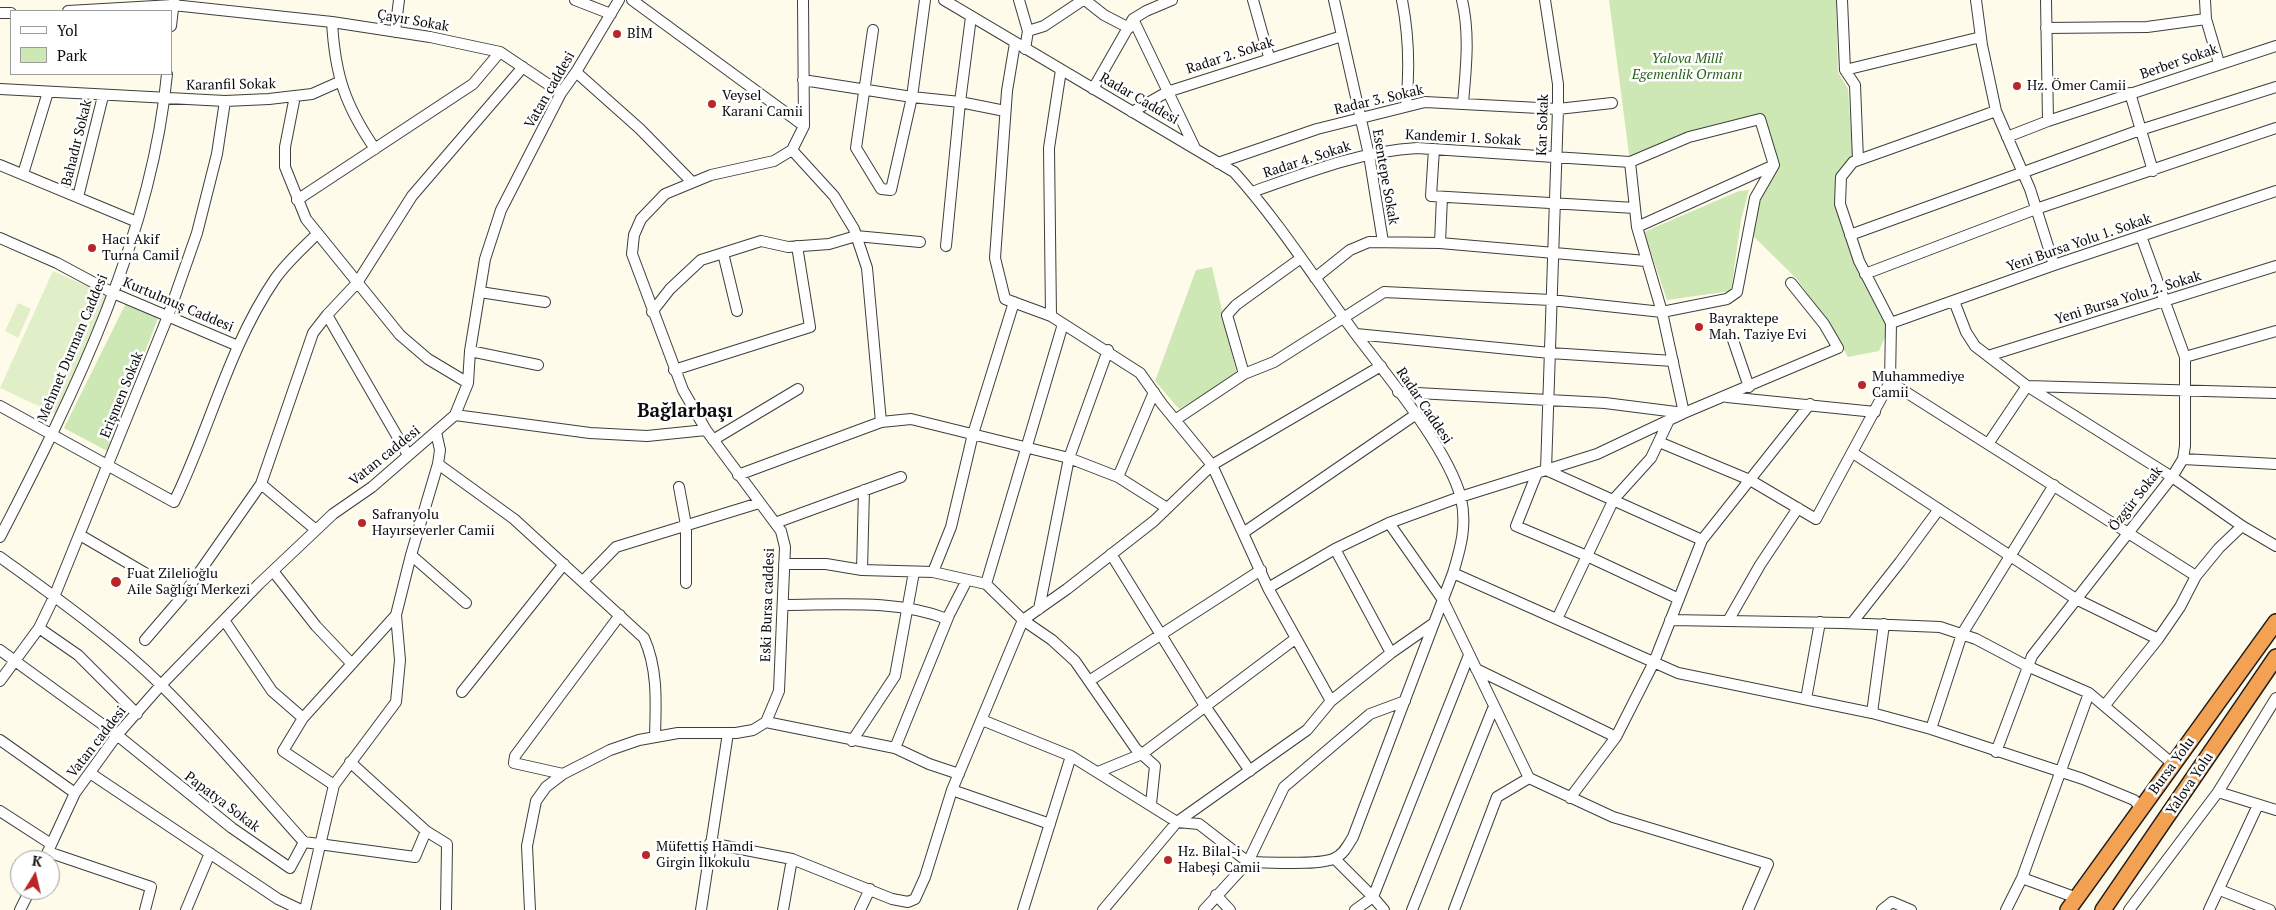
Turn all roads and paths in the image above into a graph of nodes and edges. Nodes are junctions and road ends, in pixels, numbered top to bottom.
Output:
1 (399, 0) edge
2 (575, 0) edge
3 (619, 0) edge
4 (632, 0) edge
5 (803, 0) edge
6 (925, 0) edge
7 (944, 0) edge
8 (1019, 0) edge
9 (1084, 0) edge
10 (1172, 0) edge
11 (1253, 0) edge
12 (1334, 0) edge
13 (1402, 0) edge
14 (1462, 0) edge
15 (1545, 0) edge
16 (1842, 0) edge
17 (1976, 0) edge
18 (2046, 0) edge
19 (2205, 0) edge
20 (174, 2) edge
21 (80, 10) edge
22 (611, 14) junction
23 (971, 17) junction
24 (172, 18) edge
25 (2206, 19) junction
26 (332, 22) junction
27 (1131, 24) junction
28 (2046, 28) junction
29 (873, 30) dead end
30 (1028, 31) junction
31 (395, 32) junction
32 (1342, 36) junction
33 (1981, 37) junction
34 (1015, 43) junction
35 (2276, 46) edge
36 (1025, 49) junction
37 (500, 52) junction
38 (1270, 57) junction
39 (2220, 63) junction
40 (524, 67) junction
41 (1061, 70) junction
42 (1846, 70) junction
43 (576, 72) junction
44 (167, 75) edge
45 (803, 80) junction
46 (339, 82) junction
47 (2276, 87) edge
48 (1093, 89) junction
49 (0, 90) edge
50 (864, 90) junction
51 (48, 92) junction
52 (561, 92) junction
53 (1167, 92) junction
54 (2130, 93) junction
55 (103, 96) junction
56 (295, 96) junction
57 (912, 97) junction
58 (164, 98) junction
59 (225, 101) junction
60 (960, 102) junction
61 (1463, 103) junction
62 (1612, 103) dead end
63 (1406, 106) junction
64 (1558, 109) junction
65 (1005, 111) junction
66 (1996, 111) junction
67 (1132, 112) junction
68 (1360, 117) junction
69 (2048, 121) junction
70 (804, 126) junction
71 (2276, 128) edge
72 (2140, 130) junction
73 (2007, 137) junction
74 (1194, 146) junction
75 (375, 149) junction
76 (1434, 149) junction
77 (792, 150) junction
78 (1370, 155) junction
79 (1555, 157) junction
80 (1858, 160) junction
81 (1218, 162) junction
82 (1630, 162) junction
83 (0, 164) edge
84 (1774, 165) junction
85 (2153, 171) junction
86 (23, 174) junction
87 (2023, 174) junction
88 (691, 182) junction
89 (2276, 191) edge
90 (1252, 192) junction
91 (78, 197) junction
92 (1442, 197) junction
93 (297, 200) junction
94 (1554, 205) junction
95 (1635, 208) junction
96 (2036, 209) junction
97 (137, 222) junction
98 (1636, 227) junction
99 (317, 234) junction
100 (1850, 235) junction
101 (856, 236) junction
102 (2141, 236) junction
103 (0, 238) edge
104 (920, 242) dead end
105 (1383, 242) junction
106 (1440, 242) junction
107 (797, 246) junction
108 (946, 246) dead end
109 (723, 253) junction
110 (1552, 253) junction
111 (1301, 258) junction
112 (1646, 261) junction
113 (2054, 265) junction
114 (2276, 266) edge
115 (1865, 274) junction
116 (1315, 278) junction
117 (357, 283) junction
118 (1791, 283) dead end
119 (114, 292) junction
120 (480, 292) junction
121 (1551, 300) junction
122 (2165, 300) junction
123 (1954, 301) junction
124 (545, 302) dead end
125 (1014, 302) junction
126 (737, 311) dead end
127 (652, 312) junction
128 (1662, 312) junction
129 (327, 314) junction
130 (168, 316) junction
131 (1052, 316) junction
132 (1345, 316) junction
133 (1891, 323) junction
134 (1063, 324) junction
135 (2276, 331) edge
136 (1356, 334) junction
137 (1732, 337) dead end
138 (238, 346) junction
139 (1108, 350) junction
140 (470, 351) junction
141 (1550, 353) junction
142 (1988, 356) junction
143 (2185, 356) junction
144 (1673, 361) junction
145 (538, 365) dead end
146 (1381, 366) junction
147 (674, 370) junction
148 (1244, 374) junction
149 (1890, 382) junction
150 (468, 383) junction
151 (2027, 386) junction
152 (1749, 387) junction
153 (798, 388) dead end
154 (2187, 391) junction
155 (1154, 392) junction
156 (1398, 392) junction
157 (2276, 392) edge
158 (1727, 397) junction
159 (1548, 400) junction
160 (1810, 404) junction
161 (0, 406) edge
162 (1875, 412) junction
163 (1684, 413) junction
164 (455, 415) junction
165 (1415, 415) junction
166 (1175, 420) junction
167 (1669, 420) junction
168 (882, 422) junction
169 (706, 430) junction
170 (436, 432) junction
171 (973, 434) junction
172 (52, 435) junction
173 (713, 440) junction
174 (1659, 442) junction
175 (1988, 444) junction
176 (1026, 447) junction
177 (1853, 453) junction
178 (408, 455) junction
179 (1070, 458) junction
180 (2183, 458) junction
181 (438, 464) junction
182 (2276, 464) edge
183 (109, 465) junction
184 (1212, 465) junction
185 (1541, 471) junction
186 (738, 475) junction
187 (901, 477) dead end
188 (1118, 477) junction
189 (2172, 477) junction
190 (1750, 480) junction
191 (260, 484) junction
192 (2054, 485) junction
193 (679, 487) dead end
194 (864, 490) junction
195 (1460, 497) junction
196 (1614, 499) junction
197 (760, 502) junction
198 (1167, 508) junction
199 (1798, 508) junction
200 (1938, 509) junction
201 (776, 523) junction
202 (1389, 523) junction
203 (686, 525) junction
204 (2242, 526) junction
205 (316, 530) junction
206 (2127, 532) junction
207 (1243, 533) junction
208 (80, 535) junction
209 (0, 537) edge
210 (1702, 540) junction
211 (2276, 546) edge
212 (1335, 549) junction
213 (1111, 554) junction
214 (2009, 555) junction
215 (411, 556) junction
216 (1587, 556) junction
217 (0, 557) edge
218 (564, 564) junction
219 (784, 564) junction
220 (273, 570) junction
221 (862, 570) junction
222 (1261, 570) junction
223 (914, 572) junction
224 (933, 572) junction
225 (145, 573) dead end
226 (1453, 573) junction
227 (2196, 576) junction
228 (967, 580) junction
229 (583, 581) junction
230 (686, 584) dead end
231 (986, 584) junction
232 (1268, 588) junction
233 (54, 597) junction
234 (1679, 599) junction
235 (2076, 599) junction
236 (1443, 600) junction
237 (466, 603) dead end
238 (782, 605) junction
239 (908, 608) junction
240 (1038, 609) junction
241 (396, 615) junction
242 (620, 615) junction
243 (947, 619) junction
244 (1557, 619) junction
245 (224, 620) junction
246 (1023, 620) junction
247 (1670, 620) junction
248 (1728, 621) junction
249 (1435, 622) junction
250 (1820, 622) junction
251 (2276, 622) edge
252 (1852, 623) junction
253 (1884, 624) junction
254 (38, 628) junction
255 (1160, 634) junction
256 (1962, 634) junction
257 (1295, 639) junction
258 (2158, 639) junction
259 (145, 640) dead end
260 (0, 650) edge
261 (1391, 653) junction
262 (1469, 655) junction
263 (2276, 657) edge
264 (14, 660) junction
265 (1654, 662) junction
266 (351, 663) junction
267 (2027, 666) junction
268 (1476, 669) junction
269 (0, 681) edge
270 (1089, 681) junction
271 (161, 685) junction
272 (462, 692) dead end
273 (2089, 693) junction
274 (2276, 698) edge
275 (1806, 699) junction
276 (1331, 701) junction
277 (1405, 701) junction
278 (2105, 705) junction
279 (1205, 706) junction
280 (1494, 706) junction
281 (1872, 712) junction
282 (137, 714) junction
283 (303, 718) junction
284 (982, 720) junction
285 (766, 722) junction
286 (1931, 729) junction
287 (728, 733) junction
288 (117, 735) junction
289 (655, 736) junction
290 (1616, 737) junction
291 (0, 740) edge
292 (852, 740) junction
293 (895, 748) junction
294 (1996, 752) junction
295 (1142, 754) junction
296 (1071, 756) junction
297 (350, 762) junction
298 (2174, 765) junction
299 (1250, 770) junction
300 (1098, 772) junction
301 (2060, 772) junction
302 (90, 773) junction
303 (563, 774) junction
304 (959, 774) junction
305 (1529, 778) junction
306 (334, 785) junction
307 (952, 790) junction
308 (75, 792) junction
309 (2218, 792) junction
310 (1570, 798) junction
311 (1151, 804) junction
312 (2258, 805) junction
313 (2141, 808) junction
314 (2276, 810) edge
315 (0, 811) edge
316 (1177, 822) junction
317 (1050, 824) junction
318 (426, 831) junction
319 (304, 842) junction
320 (710, 843) junction
321 (320, 845) junction
322 (46, 850) edge
323 (49, 850) edge
324 (210, 853) junction
325 (60, 856) edge
326 (792, 859) junction
327 (1335, 859) junction
328 (1248, 862) junction
329 (2022, 878) junction
330 (870, 889) junction
331 (2220, 890) junction
332 (1216, 895) junction
333 (1374, 897) junction
334 (2072, 904) edge
335 (145, 910) edge
336 (186, 910) edge
337 (303, 910) edge
338 (446, 910) edge
339 (530, 910) edge
340 (701, 910) edge
341 (783, 910) edge
342 (860, 910) edge
343 (1022, 910) edge
344 (1103, 910) edge
345 (1204, 910) edge
346 (1230, 910) edge
347 (1356, 910) edge
348 (1384, 910) edge
349 (1412, 910) edge
350 (1454, 910) edge
351 (1748, 910) edge
352 (1882, 910) edge
353 (1911, 910) edge
354 (2006, 910) edge
355 (2103, 910) edge
356 (2129, 910) edge
357 (2209, 910) edge
358 (2270, 910) edge

1 - 31 street
2 - 22 street
3 - 22 street, Vatan caddesi
4 - 70 street
5 - 45 street
6 - 57 street
7 - 23 street, Radar Caddesi
8 - 30 street
9 - 27 street
9 - 30 street
10 - 27 street
11 - 38 street
12 - 32 street, Esentepe Sokak
13 - 63 street
14 - 61 street
15 - 64 street, Kar Sokak
16 - 42 street
17 - 33 street
18 - 28 street
19 - 25 street
20 - 21 street, Çayır Sokak
20 - 24 street
20 - 26 street, Çayır Sokak
22 - 43 street, Vatan caddesi
23 - 34 street, Radar Caddesi
23 - 60 street
25 - 28 street
25 - 39 street
26 - 31 street, Çayır Sokak
26 - 46 street
27 - 48 street
27 - 53 street
28 - 69 street
29 - 50 street
30 - 36 street
31 - 37 street, Çayır Sokak
32 - 38 street, Radar 2. Sokak
32 - 68 street, Esentepe Sokak
33 - 42 street
33 - 66 street
34 - 36 street, Radar Caddesi
34 - 65 street
35 - 39 street, Berber Sokak
36 - 41 street, Radar Caddesi
37 - 40 street, Çayır Sokak
37 - 75 street
38 - 53 street, Radar 2. Sokak
39 - 54 street, Berber Sokak
40 - 52 street, Çayır Sokak
40 - 117 street
41 - 48 street, Radar Caddesi
41 - 131 street
42 - 80 street
43 - 52 street, Vatan caddesi
43 - 88 street
44 - 58 street, Mehmet Durman Caddesi
45 - 50 street
45 - 70 street
46 - 56 street, Karanfil Sokak
46 - 75 street
47 - 72 street
48 - 67 street, Radar Caddesi
49 - 51 street, Karanfil Sokak
50 - 57 street
50 - 57 street
51 - 55 street, Karanfil Sokak
51 - 86 street
52 - 120 street, Vatan caddesi
53 - 67 street, Radar 2. Sokak
53 - 74 street
54 - 69 street, Berber Sokak
54 - 72 street
55 - 58 street, Karanfil Sokak
55 - 91 street, Bahadır Sokak
56 - 59 street, Karanfil Sokak
56 - 93 street
57 - 60 street
58 - 59 street, Karanfil Sokak
58 - 97 street, Mehmet Durman Caddesi
59 - 130 street, Erişmen Sokak
60 - 65 street
60 - 108 street
61 - 63 street, Radar 3. Sokak
61 - 64 street, Radar 3. Sokak
62 - 64 street, Radar 3. Sokak
63 - 68 street, Radar 3. Sokak
64 - 79 street, Kar Sokak
65 - 125 street
66 - 73 street
66 - 80 street
67 - 74 street, Radar Caddesi
68 - 78 street, Esentepe Sokak
68 - 81 street, Radar 3. Sokak
69 - 73 street, Berber Sokak
70 - 77 street
71 - 85 street
72 - 85 street
72 - 87 street
73 - 87 street
74 - 81 street, Radar Caddesi
75 - 93 street
76 - 78 street, Kandemir 1. Sokak
76 - 79 street, Kandemir 1. Sokak
76 - 92 street
77 - 88 street, Eski Bursa caddesi
77 - 101 street
78 - 90 street, Radar 4. Sokak
78 - 105 street, Esentepe Sokak
79 - 82 street, Kandemir 1. Sokak
79 - 94 street, Kar Sokak
80 - 100 street
81 - 90 street, Radar Caddesi
82 - 84 street
82 - 95 street
83 - 86 street
84 - 98 street
84 - 128 street
85 - 96 street
86 - 91 street
87 - 96 street
87 - 100 street
88 - 127 street, Eski Bursa caddesi
89 - 102 street, Yeni Bursa Yolu 1. Sokak
90 - 111 street, Radar Caddesi
91 - 97 street
92 - 94 street
92 - 106 street
93 - 99 street
94 - 95 street
94 - 110 street, Kar Sokak
95 - 98 street
96 - 113 street
96 - 115 street
97 - 119 street, Mehmet Durman Caddesi
98 - 112 street
99 - 117 street
99 - 138 street
100 - 115 street
101 - 104 street
101 - 107 street
101 - 168 street
102 - 113 street, Yeni Bursa Yolu 1. Sokak
102 - 122 street, Özgür Sokak
103 - 119 street, Kurtulmuş Caddesi
105 - 106 street
105 - 116 street
106 - 110 street
107 - 109 street
107 - 147 street
109 - 126 street
109 - 127 street
110 - 112 street
110 - 121 street, Kar Sokak
111 - 116 street, Radar Caddesi
111 - 148 street
112 - 128 street
113 - 123 street, Yeni Bursa Yolu 1. Sokak
114 - 122 street, Yeni Bursa Yolu 2. Sokak
115 - 133 street
116 - 132 street, Radar Caddesi
117 - 129 street
117 - 150 street
118 - 152 street
119 - 130 street, Kurtulmuş Caddesi
119 - 172 street, Mehmet Durman Caddesi
120 - 124 street
120 - 140 street, Vatan caddesi
121 - 128 street
121 - 132 street
121 - 141 street, Kar Sokak
122 - 142 street, Yeni Bursa Yolu 2. Sokak
122 - 143 street, Özgür Sokak
123 - 133 street, Yeni Bursa Yolu 1. Sokak
123 - 142 street
125 - 131 street
125 - 171 street
127 - 147 street, Eski Bursa caddesi
128 - 144 street
129 - 178 street
129 - 191 street
130 - 138 street, Kurtulmuş Caddesi
130 - 183 street, Erişmen Sokak
131 - 134 street
132 - 136 street, Radar Caddesi
132 - 148 street
133 - 149 street
134 - 139 street
134 - 176 street
135 - 143 street
136 - 141 street
136 - 146 street, Radar Caddesi
137 - 152 street
138 - 183 street
139 - 155 street
139 - 179 street
140 - 145 street
140 - 150 street, Vatan caddesi
141 - 144 street
141 - 159 street, Kar Sokak
142 - 151 street
143 - 154 street, Özgür Sokak
144 - 163 street
146 - 156 street, Radar Caddesi
146 - 184 street
147 - 169 street, Eski Bursa caddesi
148 - 166 street
149 - 162 street
149 - 175 street
150 - 164 street, Vatan caddesi
151 - 154 street
151 - 175 street
151 - 189 street
152 - 158 street
153 - 173 street
154 - 157 street
154 - 180 street, Özgür Sokak
155 - 166 street
155 - 188 street
156 - 159 street
156 - 165 street, Radar Caddesi
158 - 160 street
158 - 163 street
159 - 163 street
159 - 185 street, Kar Sokak
160 - 162 street
160 - 190 street
161 - 172 street
162 - 177 street
163 - 167 street
164 - 169 street
164 - 170 street, Vatan caddesi
165 - 195 street, Radar Caddesi
165 - 207 street
166 - 184 street
167 - 174 street
167 - 185 street
168 - 171 street
168 - 186 street
169 - 173 street, Eski Bursa caddesi
170 - 178 street, Vatan caddesi
170 - 181 street
171 - 176 street
171 - 224 street
172 - 183 street
172 - 209 street, Mehmet Durman Caddesi
173 - 186 street, Eski Bursa caddesi
174 - 190 street
174 - 196 street
175 - 192 street
176 - 179 street
176 - 231 street
177 - 199 street
177 - 200 street
178 - 205 street, Vatan caddesi
179 - 188 street
179 - 240 street
180 - 182 street
180 - 189 street, Özgür Sokak
181 - 215 street
181 - 218 street
183 - 208 street, Erişmen Sokak
184 - 198 street
184 - 207 street
185 - 195 street
185 - 196 street
185 - 216 street, Kar Sokak
186 - 197 street, Eski Bursa caddesi
187 - 194 street
188 - 198 street
189 - 204 street
189 - 206 street, Özgür Sokak
190 - 199 street
190 - 210 street
191 - 205 street
191 - 259 street
192 - 206 street
192 - 214 street
193 - 203 street
194 - 201 street
194 - 221 street
195 - 202 street
195 - 226 street, Radar Caddesi
196 - 210 street
196 - 216 street
197 - 201 street, Eski Bursa caddesi
197 - 203 street
198 - 213 street
199 - 248 street
200 - 214 street
200 - 252 street
201 - 219 street, Eski Bursa caddesi
202 - 212 street
202 - 236 street
203 - 229 street
203 - 230 street
204 - 211 street
204 - 227 street
205 - 220 street, Vatan caddesi
206 - 227 street
206 - 235 street, Özgür Sokak
207 - 222 street
208 - 225 street
208 - 233 street, Erişmen Sokak
210 - 234 street
212 - 232 street
212 - 261 street
213 - 240 street
213 - 255 street
214 - 235 street
214 - 256 street
215 - 237 street
215 - 241 street
216 - 234 street
216 - 244 street
217 - 233 street
218 - 229 street
218 - 272 street
219 - 221 street
219 - 238 street, Eski Bursa caddesi
220 - 245 street, Vatan caddesi
220 - 266 street
221 - 223 street
222 - 232 street
222 - 255 street
223 - 224 street
223 - 239 street
224 - 228 street
226 - 236 street, Radar Caddesi
226 - 244 street
227 - 258 street
228 - 231 street
228 - 243 street
229 - 242 street
231 - 246 street
232 - 257 street
233 - 254 street, Erişmen Sokak
233 - 271 street
234 - 247 street
235 - 258 street
235 - 267 street, Özgür Sokak
236 - 249 street, Radar Caddesi
236 - 262 street
238 - 239 street
238 - 285 street, Eski Bursa caddesi
239 - 243 street
239 - 292 street
240 - 246 street
241 - 266 street
241 - 297 street
242 - 289 street
242 - 303 street
243 - 293 street
244 - 265 street
245 - 271 street, Vatan caddesi
245 - 283 street
246 - 270 street
246 - 284 street
247 - 248 street
247 - 265 street
248 - 250 street
249 - 261 street
249 - 277 street, Radar Caddesi
250 - 252 street
250 - 275 street
251 - 298 highway, Bursa Yolu
252 - 253 street
253 - 256 street
253 - 281 street
254 - 264 street, Erişmen Sokak
254 - 282 street
255 - 270 street
255 - 279 street
256 - 267 street
256 - 286 street
257 - 276 street
257 - 279 street
258 - 278 street
260 - 264 street
261 - 276 street
262 - 268 street
262 - 333 street
263 - 355 highway, Yalova Yolu
264 - 269 street, Erişmen Sokak
264 - 288 street
265 - 275 street
265 - 290 street
266 - 283 street
267 - 273 street
267 - 294 street, Özgür Sokak
268 - 280 street
268 - 290 street
270 - 295 street
271 - 282 street, Vatan caddesi
271 - 319 street
273 - 278 street
273 - 301 street
274 - 309 street
275 - 281 street
276 - 299 street
277 - 327 street, Radar Caddesi
277 - 328 street
278 - 298 street
279 - 295 street
279 - 299 street
280 - 305 street
280 - 349 street
281 - 286 street
282 - 288 street, Vatan caddesi
283 - 306 street
284 - 296 street
284 - 304 street
285 - 287 street
285 - 292 street
286 - 294 street
287 - 289 street
287 - 320 street
288 - 302 street, Vatan caddesi
288 - 319 street, Papatya Sokak
289 - 303 street
290 - 310 street
291 - 308 street
292 - 293 street
293 - 304 street
294 - 301 street
295 - 300 street
295 - 311 street
296 - 300 street
296 - 317 street
297 - 306 street
297 - 318 street
298 - 313 highway, Bursa Yolu
299 - 316 street
300 - 311 street
301 - 313 street
301 - 329 street
302 - 308 street, Vatan caddesi
302 - 324 street
303 - 339 street
304 - 307 street
305 - 310 street
305 - 350 street
306 - 321 street
307 - 317 street
307 - 330 street
308 - 323 street, Vatan caddesi
309 - 312 street
309 - 356 street
310 - 351 street
311 - 316 street
312 - 314 street
312 - 331 street
313 - 334 highway, Bursa Yolu
315 - 322 street
316 - 328 street
316 - 344 street
317 - 343 street
318 - 321 street
318 - 338 street
319 - 321 street
320 - 326 street
320 - 340 street
321 - 337 street
324 - 336 street
324 - 337 street
325 - 335 street
326 - 330 street
326 - 341 street
327 - 328 street
327 - 333 street
328 - 332 street
329 - 334 street
329 - 354 street
330 - 342 street
331 - 357 street
331 - 358 street
332 - 345 street
332 - 346 street
333 - 347 street
333 - 348 street
352 - 353 street

